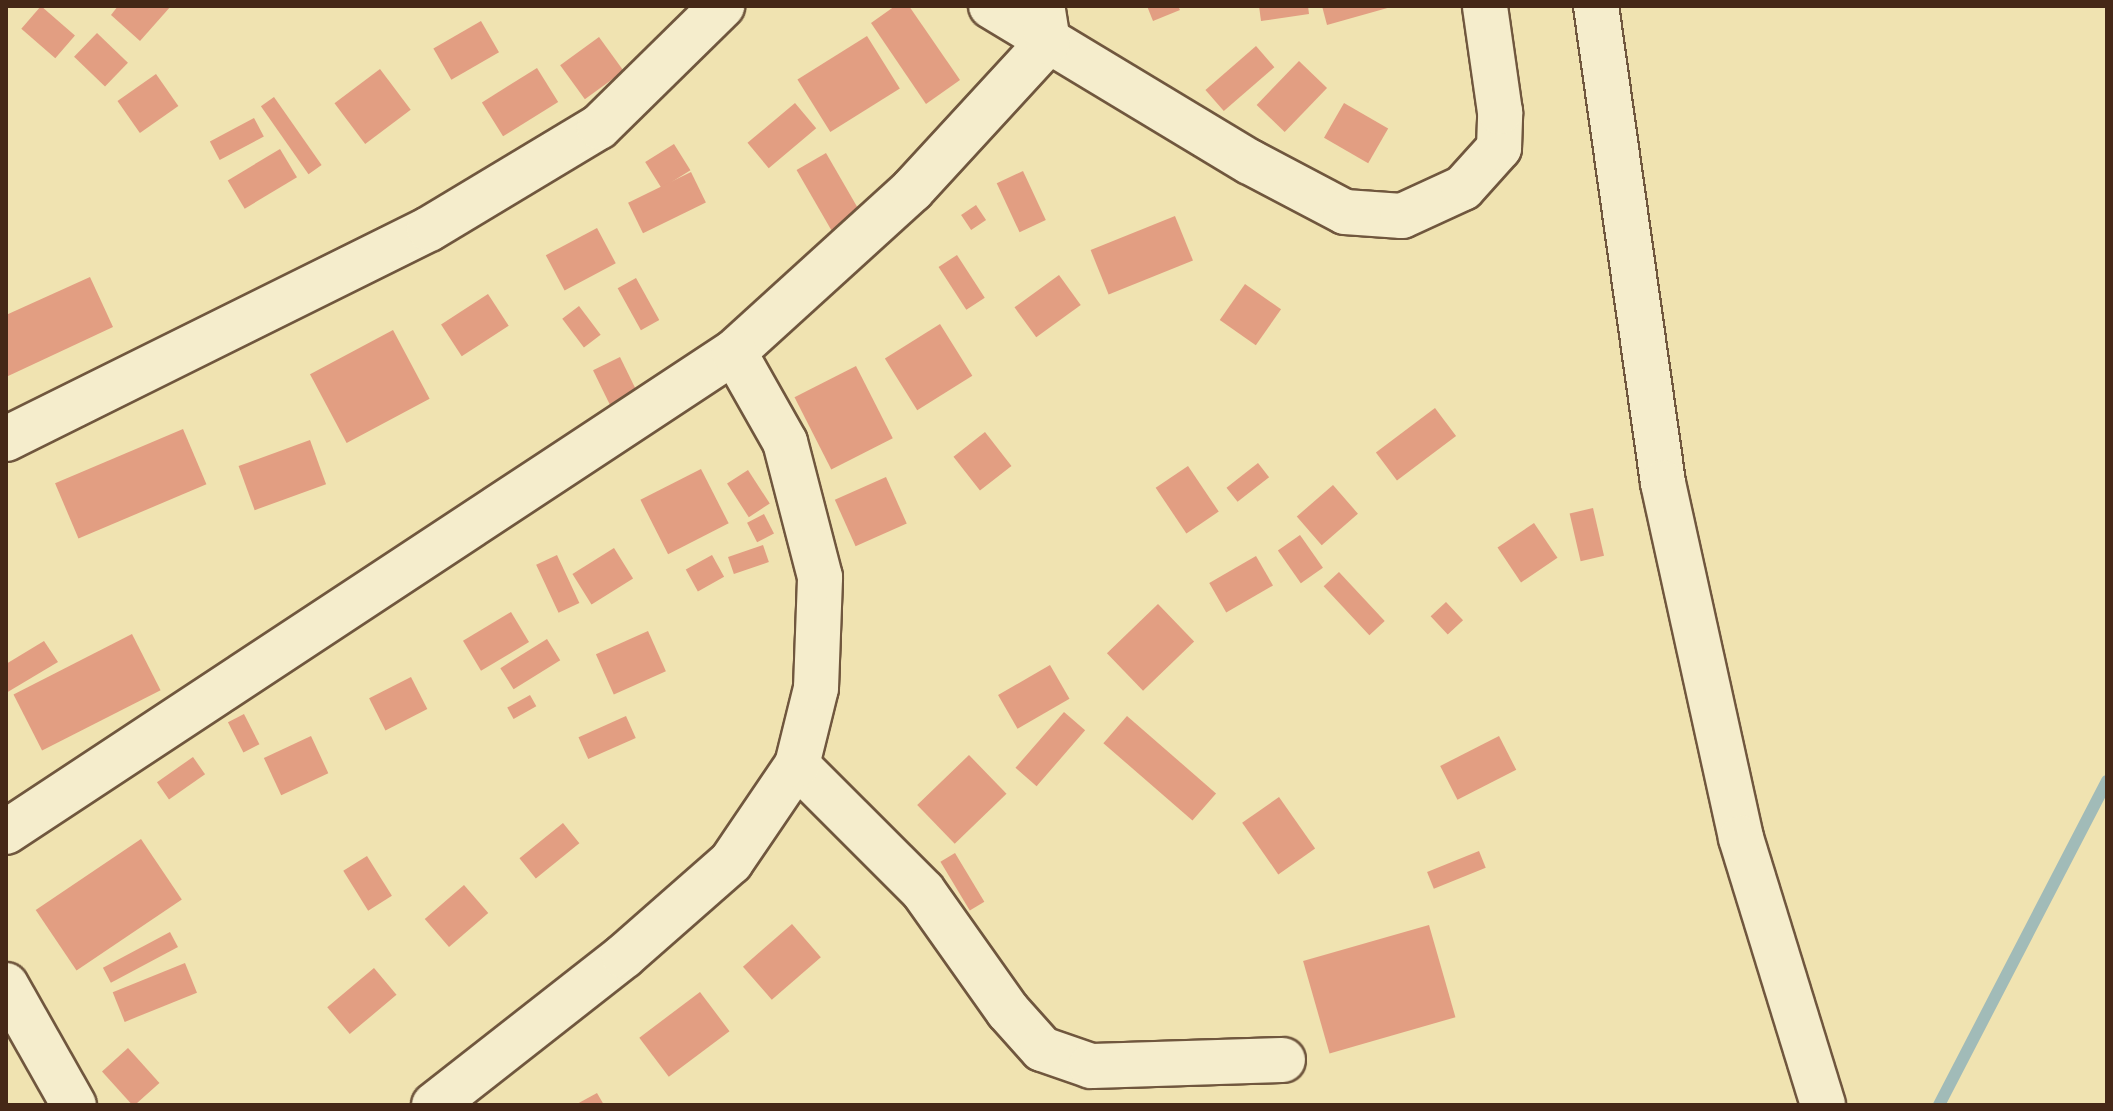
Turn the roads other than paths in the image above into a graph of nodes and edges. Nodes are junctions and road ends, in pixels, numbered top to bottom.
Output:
1 (722, 6) edge
2 (991, 6) edge
3 (1485, 6) edge
4 (1596, 6) edge
5 (1045, 24) edge
6 (734, 352) junction
7 (6, 439) edge
8 (797, 765) junction
9 (6, 832) edge
10 (6, 985) edge
11 (1283, 1060) dead end
12 (74, 1105) edge
13 (434, 1105) edge
14 (1823, 1105) edge

1 - 7 street
2 - 5 street
3 - 5 street
4 - 14 street
5 - 6 street
6 - 8 street
6 - 9 street
8 - 11 street
8 - 13 street
10 - 12 street

